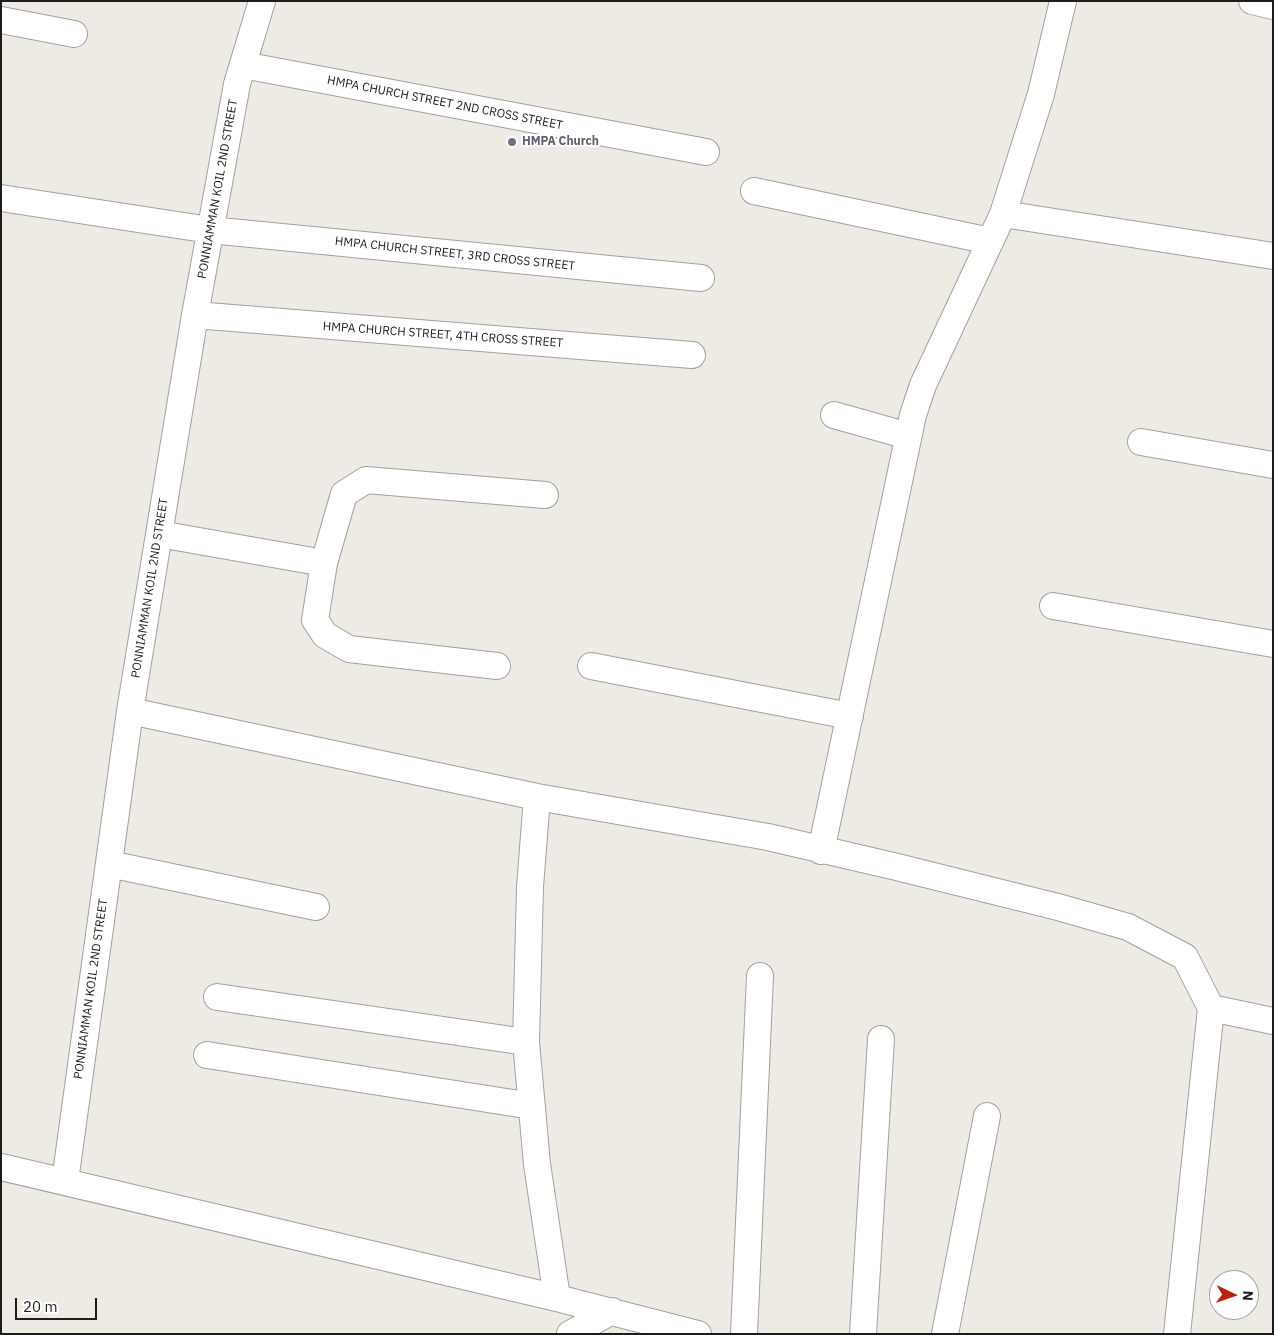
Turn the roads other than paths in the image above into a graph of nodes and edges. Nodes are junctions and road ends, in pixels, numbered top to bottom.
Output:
1 (262, 1) edge
2 (1063, 1) edge
3 (1252, 1) edge
4 (1273, 6) edge
5 (1, 20) edge
6 (74, 34) dead end
7 (243, 65) junction
8 (706, 152) dead end
9 (754, 191) dead end
10 (1, 198) edge
11 (1003, 214) junction
12 (210, 230) junction
13 (990, 241) junction
14 (1273, 256) edge
15 (701, 278) dead end
16 (195, 316) junction
17 (692, 355) dead end
18 (834, 415) dead end
19 (908, 436) junction
20 (1141, 442) dead end
21 (1273, 465) edge
22 (546, 495) dead end
23 (159, 534) junction
24 (324, 563) junction
25 (1053, 606) dead end
26 (1273, 644) edge
27 (497, 666) dead end
28 (591, 666) dead end
29 (130, 711) junction
30 (850, 716) junction
31 (537, 797) junction
32 (821, 851) junction
33 (109, 864) junction
34 (316, 907) dead end
35 (760, 976) dead end
36 (217, 997) dead end
37 (1211, 1008) junction
38 (1273, 1021) edge
39 (880, 1039) dead end
40 (526, 1042) junction
41 (207, 1055) dead end
42 (532, 1106) junction
43 (987, 1116) dead end
44 (1, 1167) edge
45 (65, 1181) junction
46 (557, 1298) junction
47 (612, 1311) junction
48 (570, 1334) edge
49 (698, 1334) edge
50 (744, 1334) edge
51 (863, 1334) edge
52 (945, 1334) edge
53 (1178, 1334) edge

1 - 7 street, PONNIAMMAN KOIL 2ND STREET
2 - 11 street
3 - 4 street
5 - 6 street
7 - 8 street, HMPA CHURCH STREET 2ND CROSS STREET
7 - 12 street, PONNIAMMAN KOIL 2ND STREET
9 - 13 street
10 - 12 street, HMPA CHURCH STREET, 3RD CROSS STREET
11 - 13 street
11 - 14 street
12 - 15 street, HMPA CHURCH STREET, 3RD CROSS STREET
12 - 16 street, PONNIAMMAN KOIL 2ND STREET
13 - 19 street
16 - 17 street, HMPA CHURCH STREET, 4TH CROSS STREET
16 - 23 street, PONNIAMMAN KOIL 2ND STREET
18 - 19 street
19 - 30 street
20 - 21 street
22 - 24 street
23 - 24 street
23 - 29 street, PONNIAMMAN KOIL 2ND STREET
24 - 27 street
25 - 26 street
28 - 30 street
29 - 31 street
29 - 33 street, PONNIAMMAN KOIL 2ND STREET
30 - 32 street
31 - 32 street
31 - 40 street
32 - 37 street
33 - 34 street
33 - 45 street, PONNIAMMAN KOIL 2ND STREET
35 - 50 street
36 - 40 street
37 - 38 street
37 - 53 street
39 - 51 street
40 - 42 street
41 - 42 street
42 - 46 street
43 - 52 street
44 - 45 street
45 - 46 street
46 - 47 street
47 - 48 street
47 - 49 street

